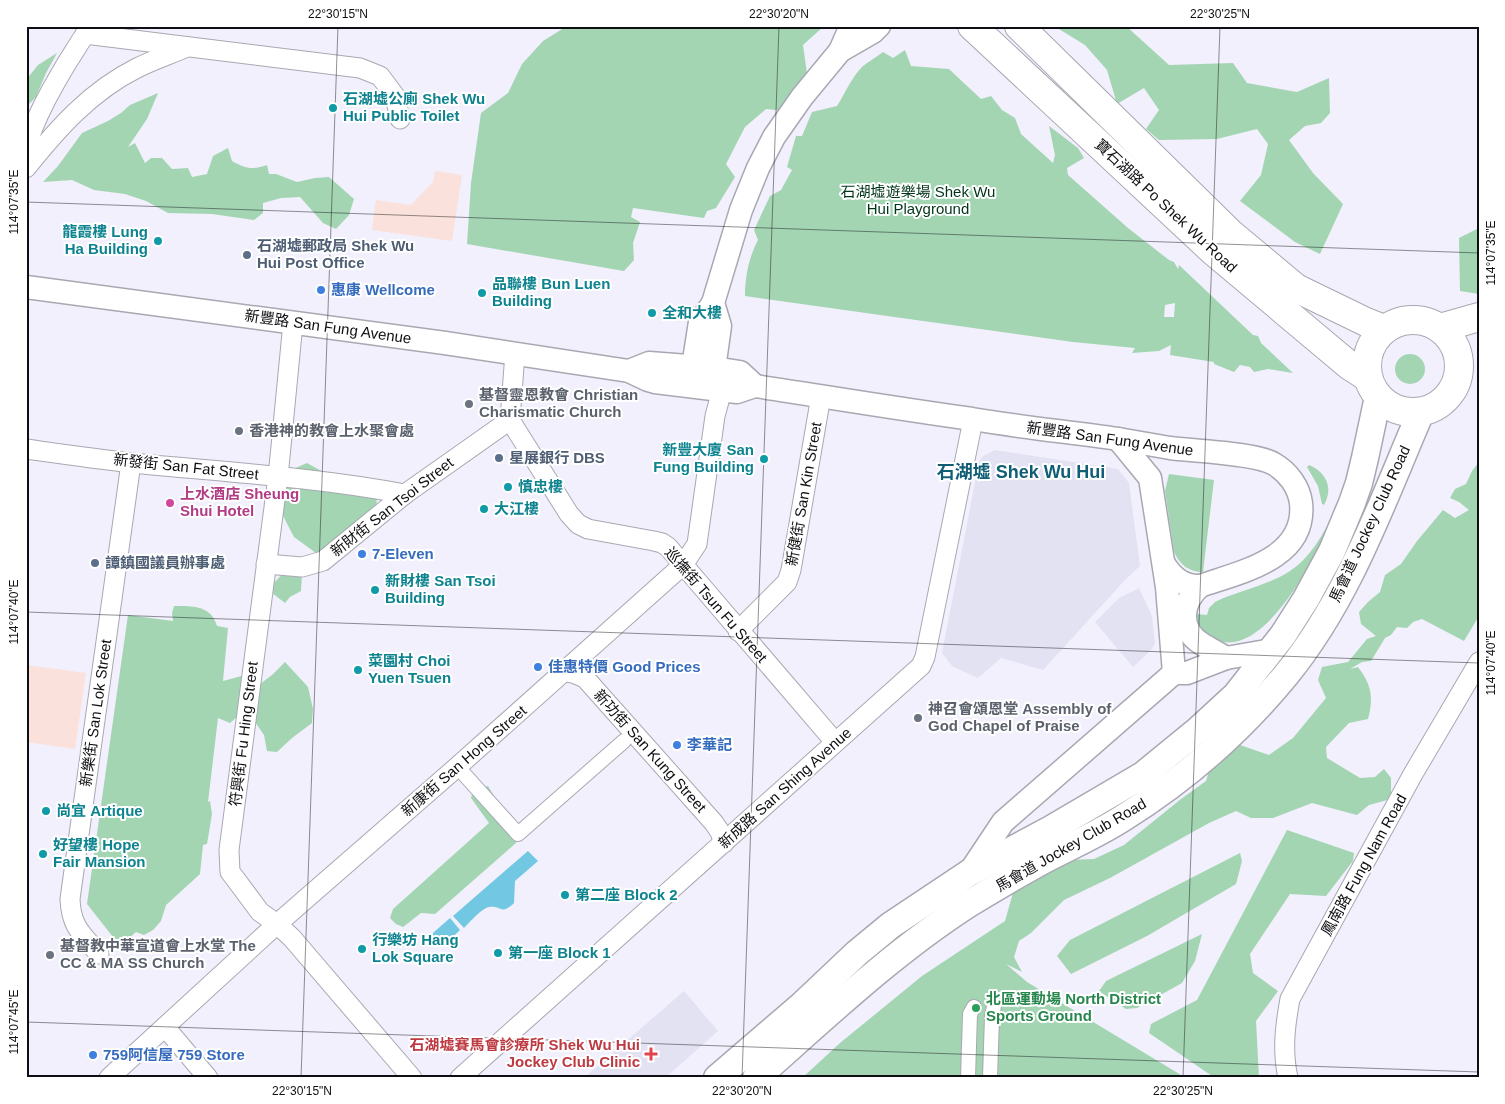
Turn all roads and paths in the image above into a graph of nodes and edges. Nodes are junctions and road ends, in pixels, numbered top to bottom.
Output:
1 (851, 26) edge
2 (879, 26) edge
3 (972, 26) edge
4 (1019, 26) edge
5 (88, 30) edge
6 (188, 46) junction
7 (840, 51) junction
8 (400, 119) dead end
9 (28, 137) edge
10 (26, 168) edge
11 (26, 287) edge
12 (1479, 316) edge
13 (293, 323) junction
14 (1440, 328) junction
15 (1384, 329) junction
16 (515, 353) junction
17 (1479, 365) edge
18 (706, 380) junction
19 (1373, 387) junction
20 (1449, 395) junction
21 (821, 396) junction
22 (1421, 412) junction
23 (510, 420) junction
24 (973, 420) junction
25 (1118, 439) junction
26 (1170, 448) junction
27 (26, 449) edge
28 (131, 463) junction
29 (278, 477) junction
30 (1150, 478) junction
31 (405, 494) junction
32 (266, 564) junction
33 (1164, 564) junction
34 (683, 565) junction
35 (1200, 586) junction
36 (738, 631) junction
37 (1272, 650) junction
38 (1226, 658) junction
39 (1479, 662) edge
40 (565, 672) junction
41 (1174, 673) junction
42 (624, 741) dead end
43 (835, 742) junction
44 (463, 773) dead end
45 (724, 843) junction
46 (969, 873) junction
47 (277, 924) junction
48 (99, 954) dead end
49 (994, 1006) dead end
50 (974, 1007) dead end
51 (165, 1027) junction
52 (110, 1078) edge
53 (208, 1078) edge
54 (412, 1078) edge
55 (460, 1078) edge
56 (717, 1078) edge
57 (756, 1078) edge
58 (968, 1078) edge
59 (990, 1078) edge
60 (1288, 1078) edge

1 - 7 street
2 - 7 street
3 - 19 main road, 寶石湖路 Po Shek Wu Road
4 - 15 main road, 寶石湖路 Po Shek Wu Road
5 - 6 street
5 - 9 street
6 - 8 street
6 - 10 street
7 - 18 street
11 - 13 street, 新豐路 San Fung Avenue
12 - 14 main road
13 - 16 street, 新豐路 San Fung Avenue
13 - 29 street, 符興街 Fu Hing Street
14 - 15 main road
14 - 20 main road
15 - 19 main road
16 - 18 street, 新豐路 San Fung Avenue
16 - 23 street
17 - 20 main road
18 - 21 street, 新豐路 San Fung Avenue
18 - 34 street, 新康街 San Hong Street
19 - 22 main road, 寶石湖路 Po Shek Wu Road
19 - 37 main road, 馬會道 Jockey Club Road
20 - 22 main road
21 - 24 street, 新豐路 San Fung Avenue
21 - 36 street, 新健街 San Kin Street
22 - 57 main road, 馬會道 Jockey Club Road
23 - 31 street, 新財街 San Tsoi Street
23 - 34 street, 巡撫街 Tsun Fu Street
24 - 25 street, 新豐路 San Fung Avenue
24 - 43 street, 新成路 San Shing Avenue
25 - 26 street, 新豐路 San Fung Avenue
25 - 30 street
26 - 30 street
26 - 35 street, 新豐路 San Fung Avenue
27 - 28 street, 新發街 San Fat Street
28 - 29 street, 新發街 San Fat Street
28 - 48 street, 新樂街 San Lok Street
29 - 31 street, 新發街 San Fat Street
29 - 32 street, 符興街 Fu Hing Street
30 - 33 street
31 - 32 street, 新財街 San Tsoi Street
32 - 47 street, 符興街 Fu Hing Street
33 - 35 street
33 - 41 street
34 - 36 street, 巡撫街 Tsun Fu Street
34 - 40 street, 新康街 San Hong Street
35 - 38 street
36 - 43 street, 巡撫街 Tsun Fu Street
37 - 38 street
37 - 46 main road, 馬會道 Jockey Club Road
38 - 41 street
39 - 60 street, 鳳南路 Fung Nam Road
40 - 45 street, 新功街 San Kung Street
40 - 47 street, 新康街 San Hong Street
41 - 46 street, 馬會道 Jockey Club Road
42 - 44 street
43 - 45 street, 新成路 San Shing Avenue
45 - 55 street, 新成路 San Shing Avenue
46 - 56 main road, 馬會道 Jockey Club Road
47 - 51 street, 新康街 San Hong Street
47 - 54 street, 符興街 Fu Hing Street
49 - 59 street
50 - 58 street
51 - 52 street, 新康街 San Hong Street
51 - 53 street

